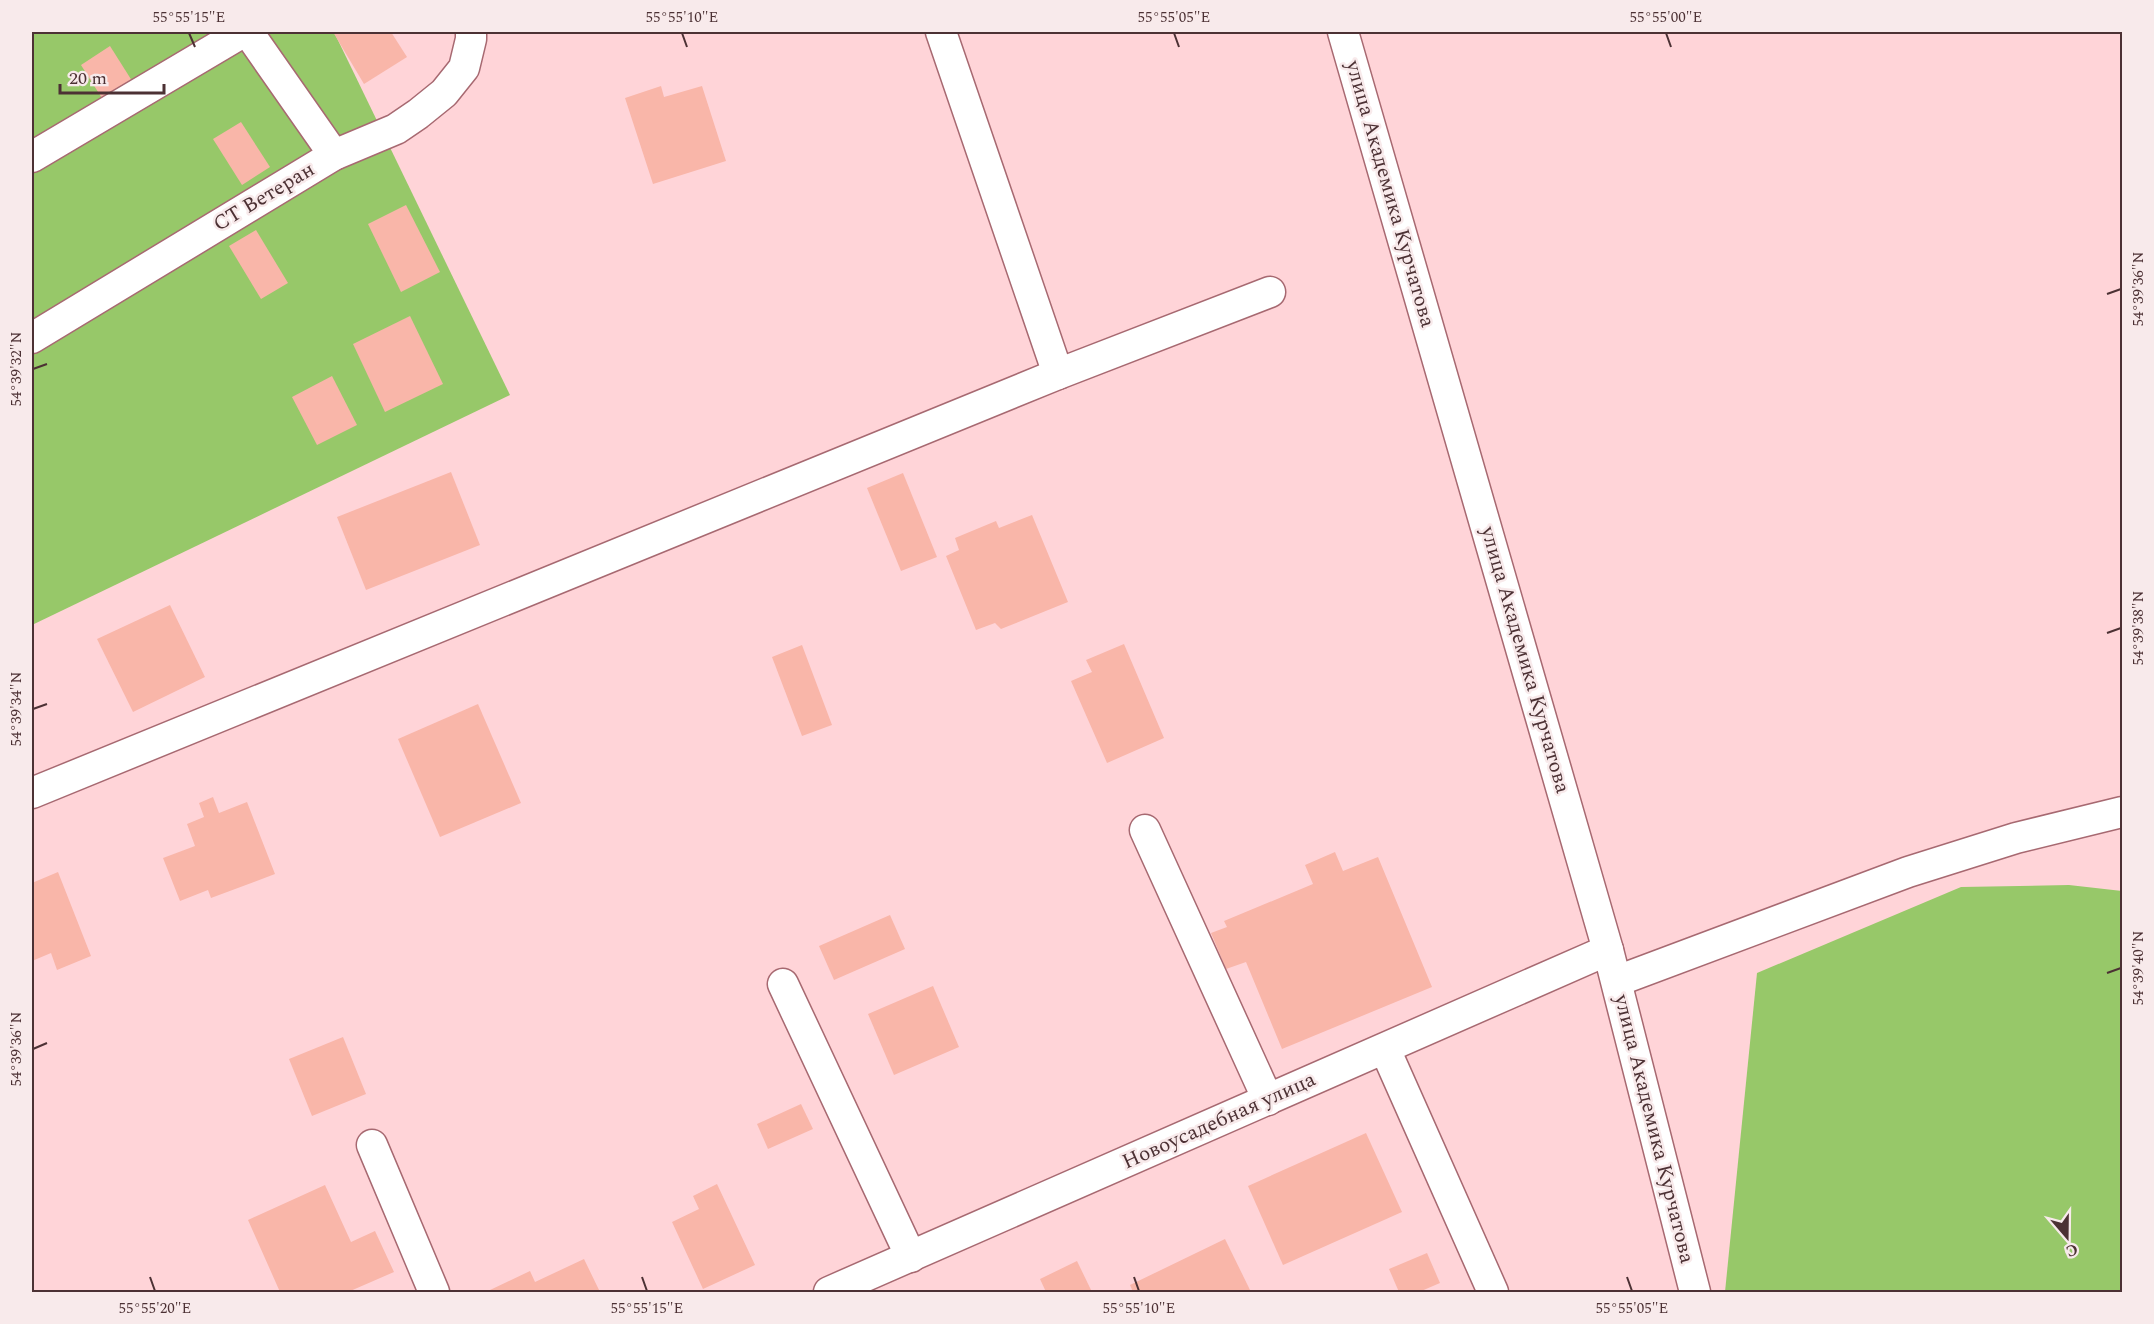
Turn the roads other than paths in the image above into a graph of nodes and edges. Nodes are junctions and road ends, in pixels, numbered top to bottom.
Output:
1 (243, 32) edge
2 (248, 32) edge
3 (941, 32) edge
4 (1343, 32) edge
5 (479, 34) edge
6 (334, 155) junction
7 (32, 157) edge
8 (1270, 292) dead end
9 (32, 338) edge
10 (1058, 374) junction
11 (32, 793) edge
12 (2122, 812) edge
13 (1145, 830) dead end
14 (1608, 950) junction
15 (1617, 981) junction
16 (783, 984) dead end
17 (1384, 1049) junction
18 (1268, 1100) junction
19 (372, 1145) dead end
20 (911, 1257) junction
21 (434, 1293) edge
22 (829, 1293) edge
23 (1493, 1293) edge
24 (1695, 1293) edge

1 - 7 street
2 - 6 street
3 - 10 street
4 - 14 street, улица Академика Курчатова
5 - 6 street, СТ Ветеран
6 - 9 street, СТ Ветеран
8 - 10 street
10 - 11 street
12 - 15 street
13 - 18 street
14 - 15 street, улица Академика Курчатова
14 - 17 street, Новоусадебная улица
15 - 24 street, улица Академика Курчатова
16 - 20 street
17 - 18 street, Новоусадебная улица
17 - 23 street
18 - 20 street, Новоусадебная улица
19 - 21 street
20 - 22 street, Новоусадебная улица

